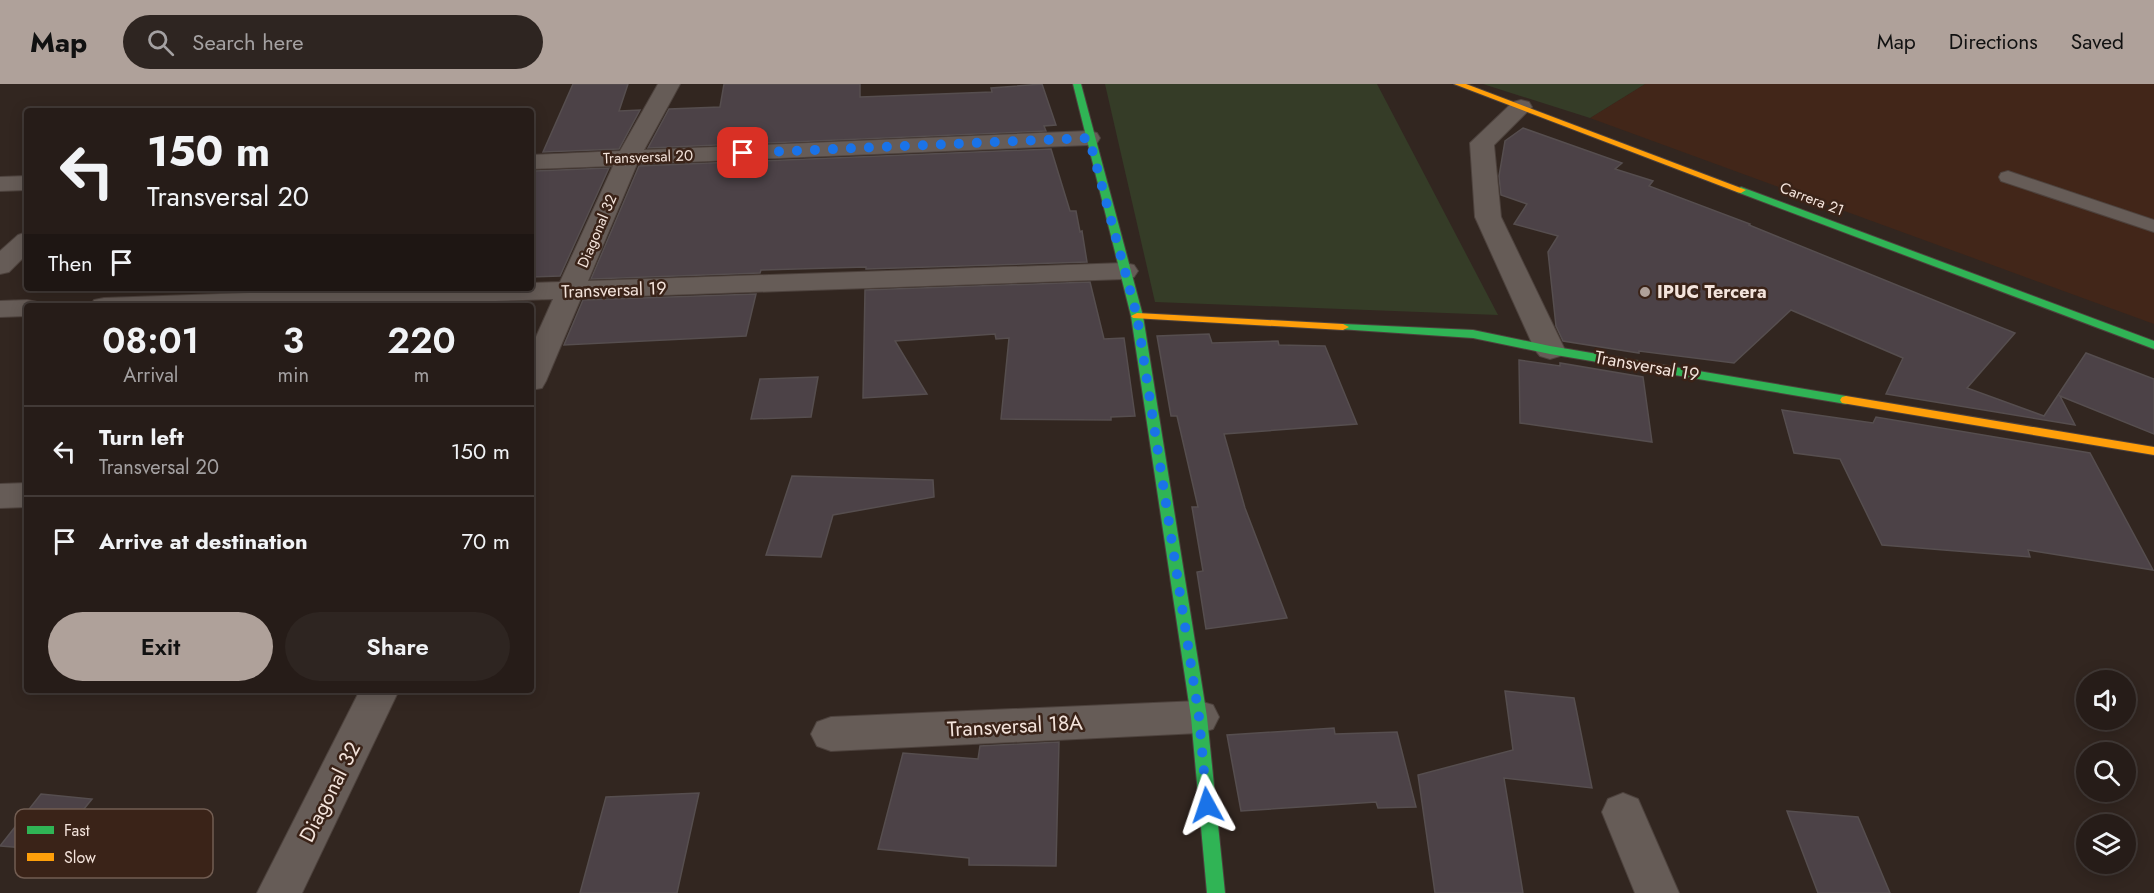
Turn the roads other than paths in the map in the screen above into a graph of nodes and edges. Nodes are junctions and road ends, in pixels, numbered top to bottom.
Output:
1 (669, 84) edge
2 (1077, 84) edge
3 (1458, 84) edge
4 (1521, 108) junction
5 (1089, 138) junction
6 (628, 158) junction
7 (534, 162) edge
8 (2008, 177) dead end
9 (24, 183) edge
10 (0, 184) edge
11 (2154, 226) edge
12 (24, 243) edge
13 (0, 266) edge
14 (1125, 272) junction
15 (572, 292) junction
16 (204, 303) edge
17 (24, 308) edge
18 (0, 309) edge
19 (1137, 316) junction
20 (2154, 345) edge
21 (1550, 350) junction
22 (534, 374) edge
23 (2154, 452) edge
24 (24, 495) edge
25 (0, 496) edge
26 (379, 693) edge
27 (1199, 717) junction
28 (831, 734) dead end
29 (1623, 812) dead end
30 (279, 893) edge
31 (1216, 893) edge
32 (1657, 893) edge

1 - 6 street, Diagonal 32
2 - 5 street
3 - 4 street, Carrera 21
4 - 20 street, Carrera 21
4 - 21 street
5 - 6 street, Transversal 20
5 - 14 street
6 - 7 street, Transversal 20
6 - 15 street, Diagonal 32
8 - 11 lane
9 - 10 street
12 - 13 street
14 - 15 street, Transversal 19
14 - 19 street
15 - 16 street, Transversal 19
15 - 22 street, Diagonal 32
17 - 18 street
19 - 21 street, Transversal 19
19 - 27 street
21 - 23 street, Transversal 19
24 - 25 street
26 - 30 street, Diagonal 32
27 - 28 street, Transversal 18A
27 - 31 street
29 - 32 street

